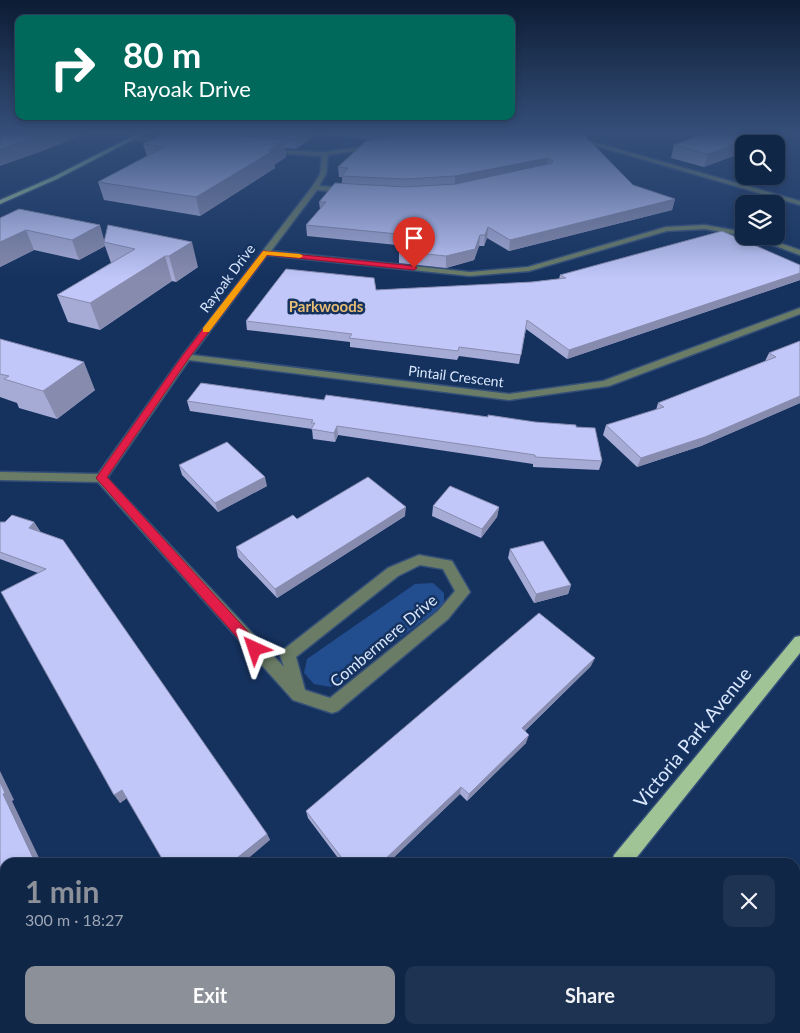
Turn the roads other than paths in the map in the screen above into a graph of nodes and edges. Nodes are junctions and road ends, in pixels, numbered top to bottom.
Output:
1 (48, 181) edge
2 (319, 181) edge
3 (723, 181) edge
4 (315, 188) junction
5 (357, 191) edge
6 (0, 202) edge
7 (800, 203) edge
8 (735, 231) edge
9 (777, 245) edge
10 (265, 253) junction
11 (800, 253) edge
12 (800, 311) edge
13 (186, 357) junction
14 (0, 476) edge
15 (101, 478) junction
16 (800, 642) edge
17 (299, 695) junction
18 (624, 858) edge

1 - 6 main road
2 - 4 street, Rayoak Drive
3 - 7 street
4 - 5 street
4 - 10 street, Rayoak Drive
8 - 10 street
9 - 11 street
10 - 13 street, Rayoak Drive
12 - 13 street, Pintail Crescent
13 - 15 street, Rayoak Drive
14 - 15 street
15 - 17 street, Combermere Drive
16 - 18 main road, Victoria Park Avenue
17 - 17 street, Combermere Drive

